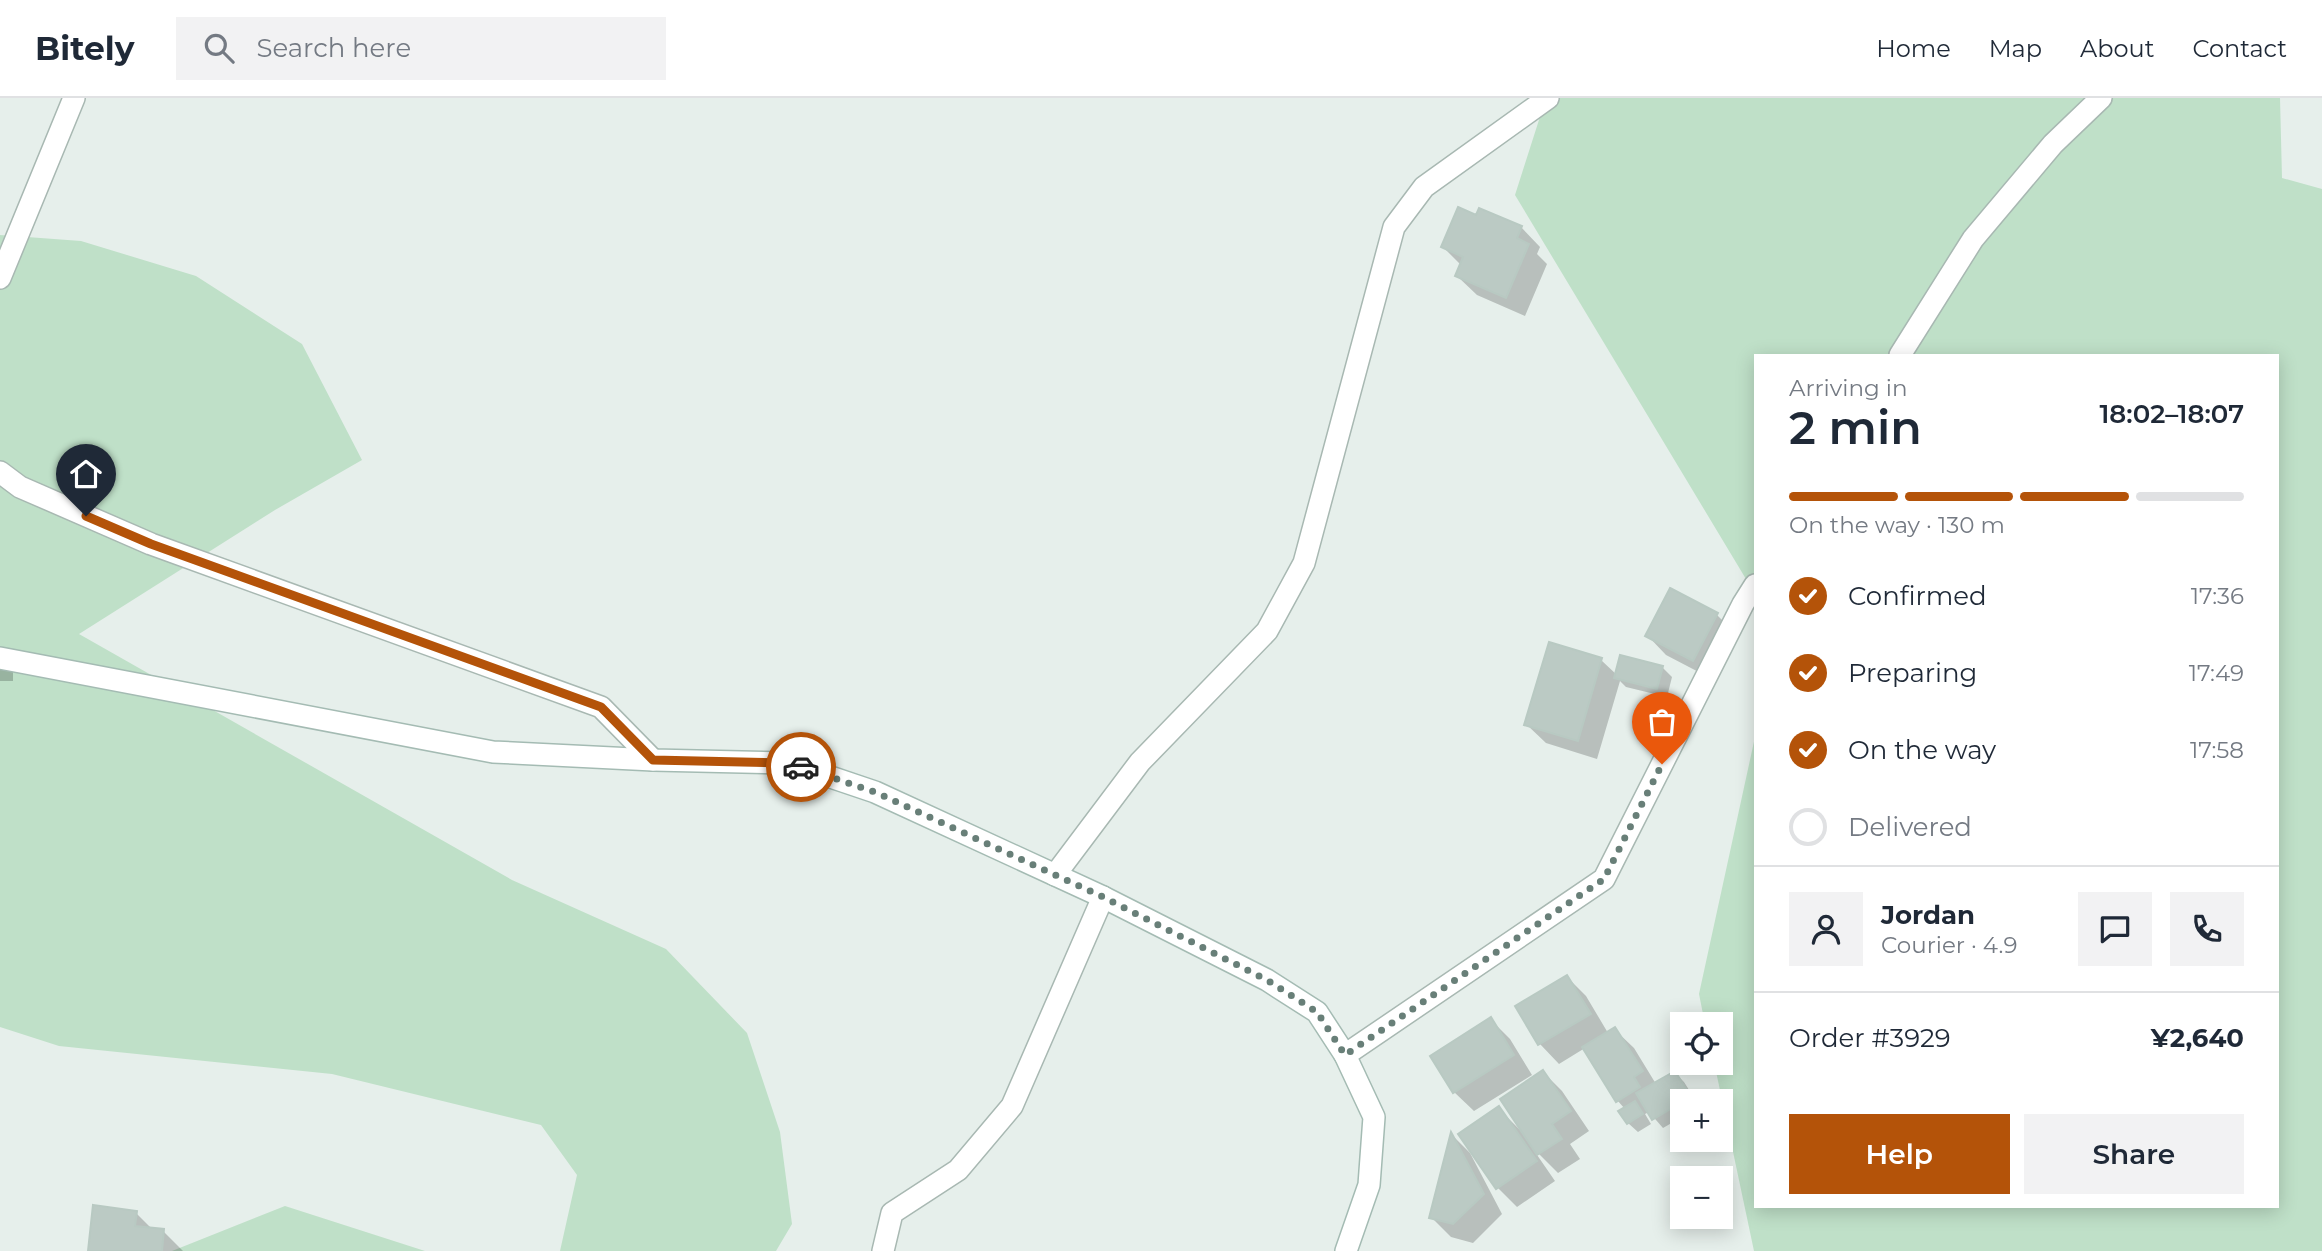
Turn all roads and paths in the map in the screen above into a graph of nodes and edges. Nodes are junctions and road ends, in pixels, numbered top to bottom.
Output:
1 (74, 98) edge
2 (1548, 98) edge
3 (2101, 98) edge
4 (0, 278) edge
5 (1901, 354) edge
6 (0, 472) edge
7 (1754, 587) edge
8 (0, 658) edge
9 (653, 760) junction
10 (1055, 875) junction
11 (1103, 897) junction
12 (1345, 1055) junction
13 (883, 1251) edge
14 (1346, 1251) edge

1 - 4 street
2 - 10 street
3 - 5 street
6 - 9 street
7 - 12 street
8 - 9 street
9 - 10 street
10 - 11 street
11 - 12 street
11 - 13 street
12 - 14 street

